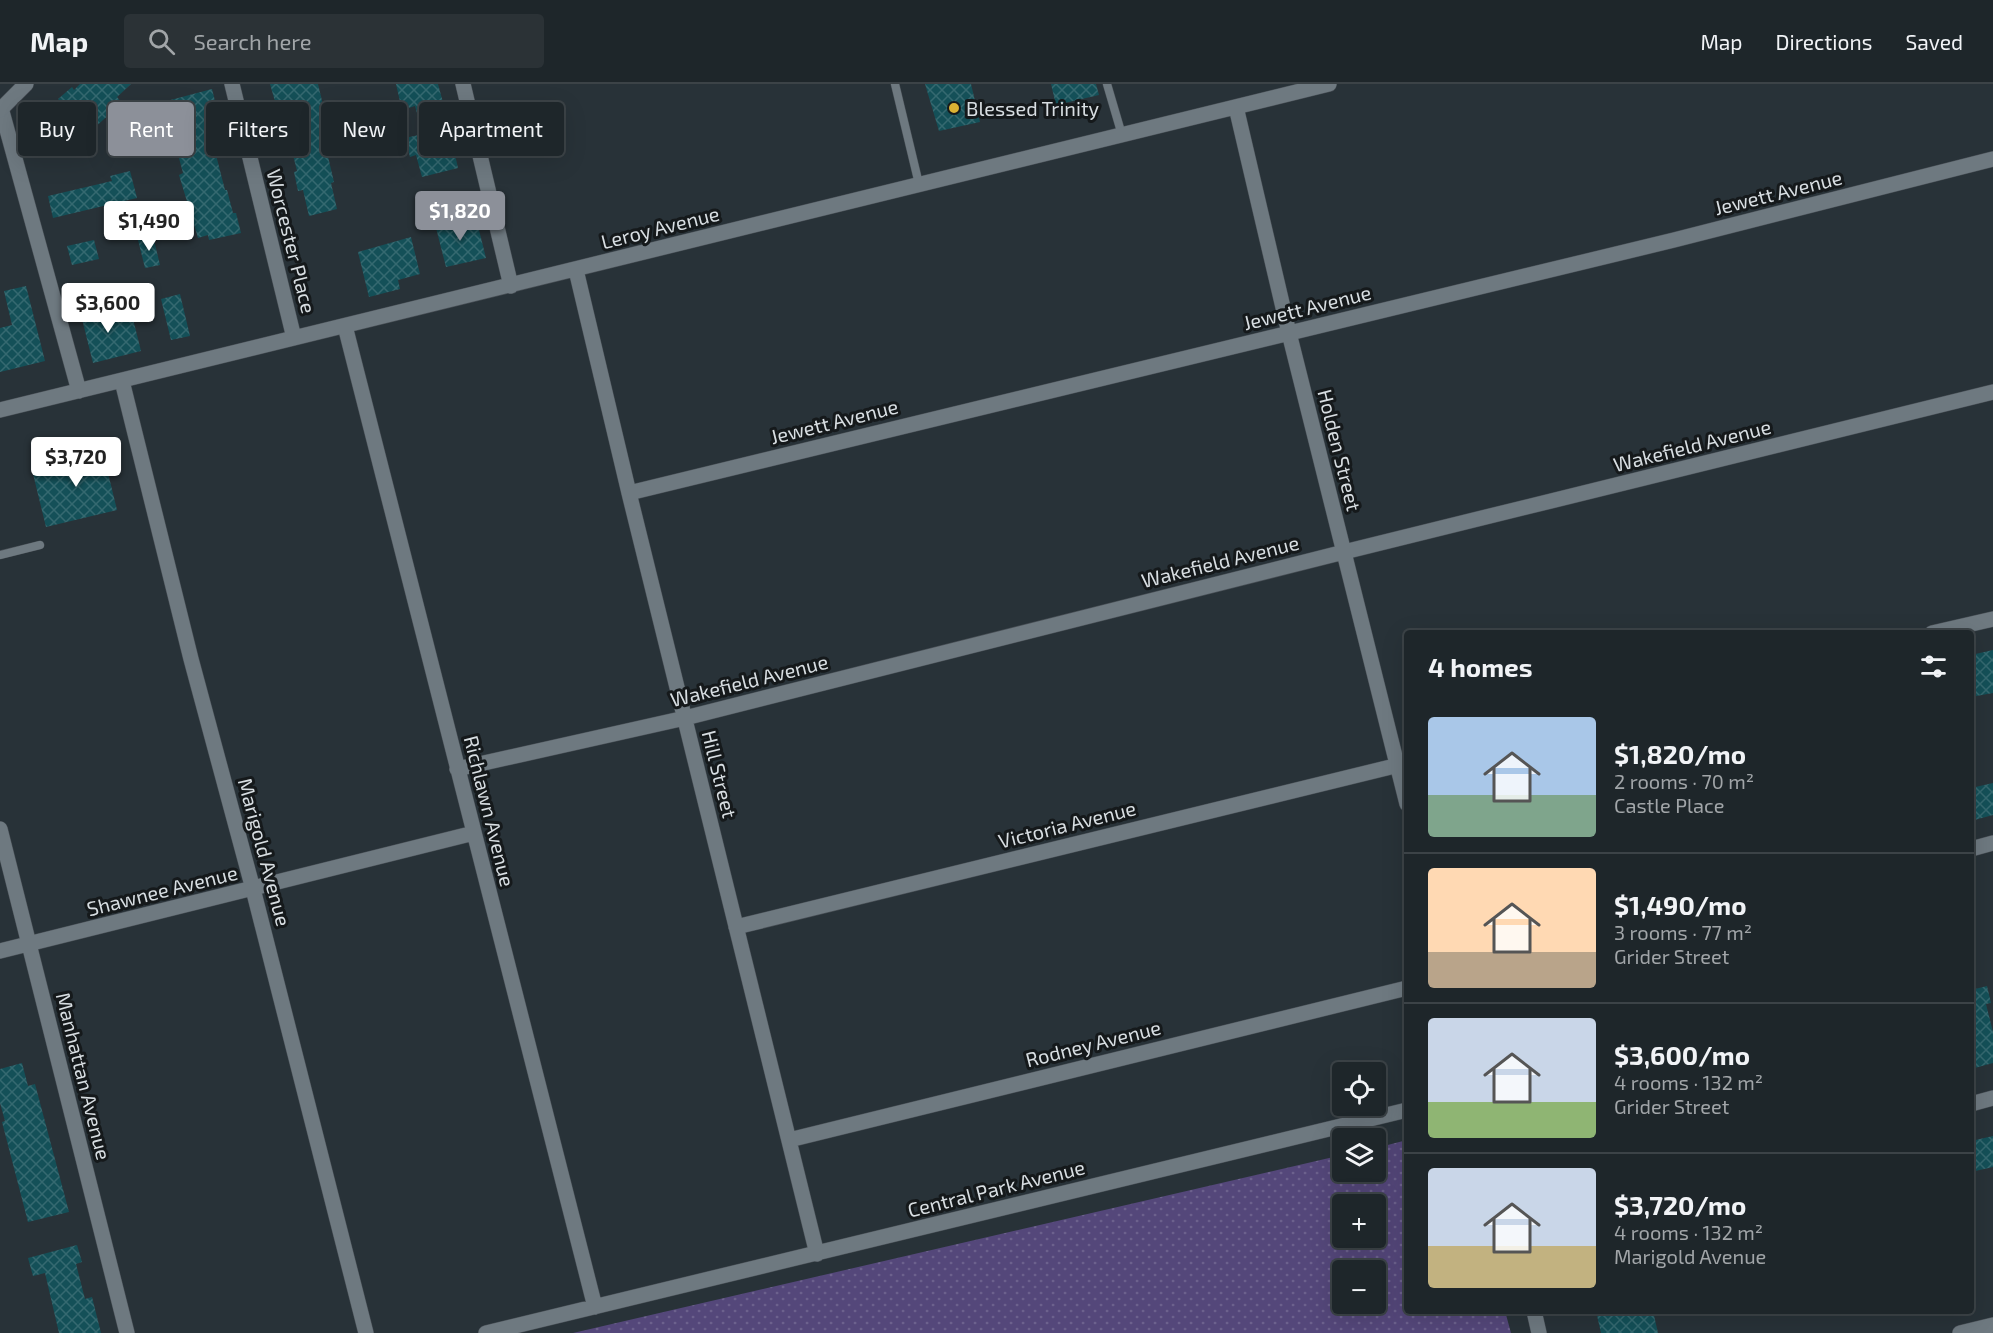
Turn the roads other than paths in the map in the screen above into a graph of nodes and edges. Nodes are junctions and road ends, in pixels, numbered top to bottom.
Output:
1 (26, 84) edge
2 (232, 84) edge
3 (463, 84) edge
4 (895, 84) edge
5 (1107, 84) edge
6 (1329, 84) edge
7 (0, 107) edge
8 (1236, 107) junction
9 (1122, 135) junction
10 (1993, 159) edge
11 (919, 184) junction
12 (576, 270) junction
13 (512, 286) junction
14 (345, 326) junction
15 (1289, 333) junction
16 (294, 338) junction
17 (122, 381) junction
18 (79, 391) junction
19 (1993, 392) edge
20 (0, 410) edge
21 (629, 493) junction
22 (40, 545) dead end
23 (1344, 552) junction
24 (0, 555) edge
25 (1993, 619) edge
26 (1945, 630) edge
27 (684, 718) junction
28 (1402, 764) edge
29 (457, 769) junction
30 (1404, 780) edge
31 (0, 829) edge
32 (474, 832) junction
33 (1993, 843) edge
34 (1974, 848) edge
35 (253, 889) junction
36 (736, 927) junction
37 (29, 944) junction
38 (0, 951) edge
39 (1404, 989) edge
40 (1993, 1098) edge
41 (1974, 1103) edge
42 (1404, 1111) edge
43 (789, 1140) junction
44 (817, 1254) junction
45 (595, 1307) junction
46 (1535, 1314) edge
47 (1993, 1325) edge
48 (127, 1333) edge
49 (366, 1333) edge
50 (486, 1333) edge
51 (1539, 1333) edge
52 (1960, 1333) edge

1 - 7 street
2 - 16 street, Worcester Place
3 - 13 street
4 - 11 lane
5 - 9 lane
6 - 8 street, Leroy Avenue
7 - 18 street
8 - 9 street, Leroy Avenue
8 - 15 street, Holden Street
9 - 11 street, Leroy Avenue
10 - 15 street, Jewett Avenue
11 - 12 street, Leroy Avenue
12 - 13 street, Leroy Avenue
12 - 21 street, Hill Street
13 - 14 street, Leroy Avenue
14 - 16 street, Leroy Avenue
14 - 29 street, Richlawn Avenue
15 - 21 street, Jewett Avenue
15 - 23 street, Holden Street
16 - 17 street, Leroy Avenue
17 - 18 street, Leroy Avenue
17 - 35 street, Marigold Avenue
18 - 20 street, Leroy Avenue
19 - 23 street, Wakefield Avenue
21 - 27 street, Hill Street
22 - 24 lane
23 - 27 street, Wakefield Avenue
23 - 28 street, Holden Street
25 - 26 street
27 - 29 street, Wakefield Avenue
27 - 36 street, Hill Street
28 - 30 street, Holden Street
28 - 36 street, Victoria Avenue
29 - 32 street, Richlawn Avenue
31 - 37 street, Manhattan Avenue
32 - 35 street, Shawnee Avenue
32 - 45 street, Richlawn Avenue
33 - 34 street
35 - 37 street, Shawnee Avenue
35 - 49 street, Marigold Avenue
36 - 43 street, Hill Street
37 - 38 street, Shawnee Avenue
37 - 48 street, Manhattan Avenue
39 - 43 street, Rodney Avenue
40 - 41 street
42 - 44 street, Central Park Avenue
43 - 44 street, Hill Street
44 - 45 street, Central Park Avenue
45 - 50 street, Central Park Avenue
46 - 51 street
47 - 52 street

